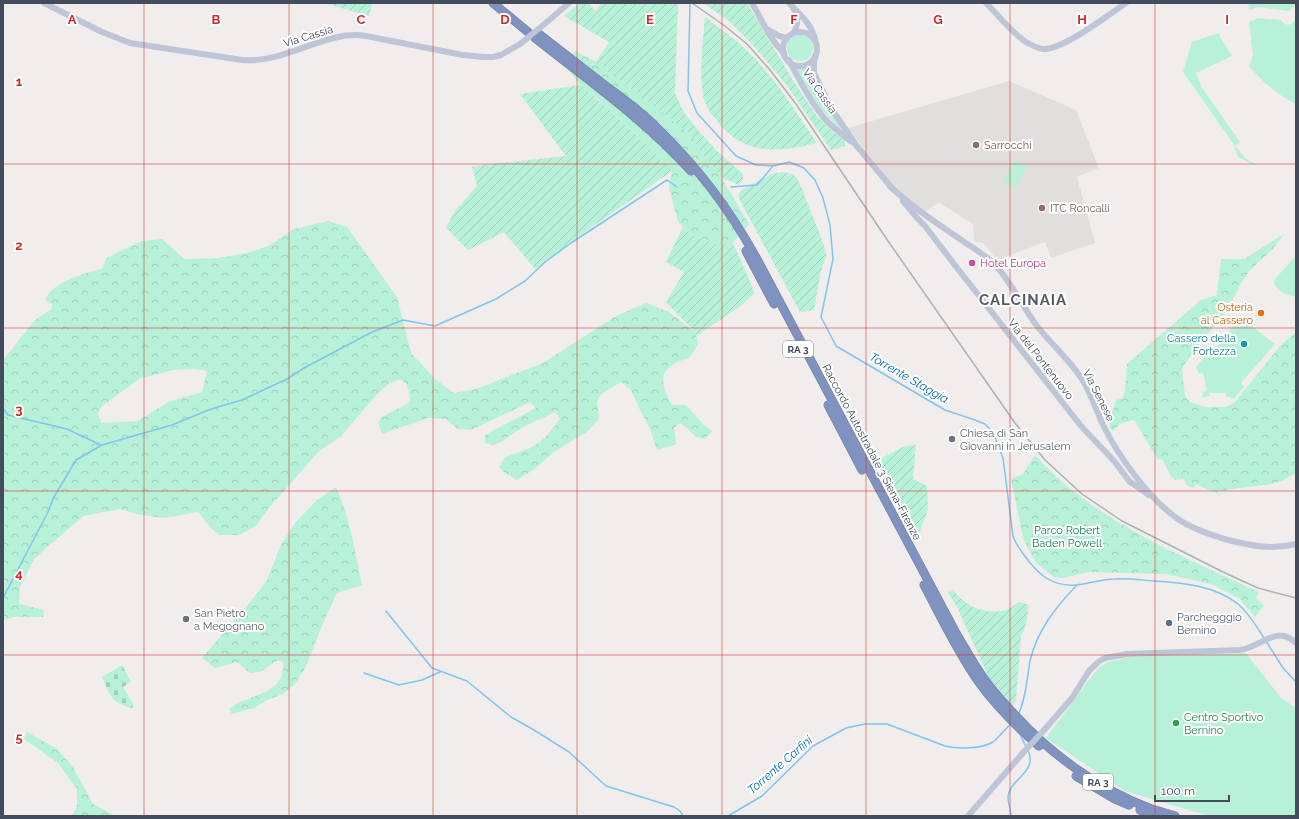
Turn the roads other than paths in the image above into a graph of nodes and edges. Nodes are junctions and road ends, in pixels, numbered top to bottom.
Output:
1 (44, 3) edge
2 (493, 3) edge
3 (501, 3) edge
4 (569, 3) edge
5 (752, 3) edge
6 (986, 3) edge
7 (1126, 3) edge
8 (791, 5) edge
9 (767, 28) junction
10 (534, 33) junction
11 (794, 33) junction
12 (787, 38) junction
13 (816, 43) junction
14 (784, 53) junction
15 (815, 56) junction
16 (789, 60) junction
17 (856, 145) junction
18 (890, 186) junction
19 (932, 220) junction
20 (920, 222) junction
21 (1134, 473) junction
22 (1127, 479) junction
23 (1154, 498) junction
24 (1296, 544) edge
25 (1296, 643) edge
26 (1029, 734) junction
27 (968, 816) edge
28 (1156, 816) edge
29 (1175, 816) edge

1 - 4 main road, Via Cassia, bridge
2 - 10 highway, Raccordo Autostradale 3 Siena-Firenze / RA 3
3 - 10 highway, Raccordo Autostradale 3 Siena-Firenze / RA 3
5 - 9 main road, Via Cassia
6 - 7 main road
8 - 11 main road
8 - 13 main road
9 - 12 main road
9 - 14 main road, Via Cassia
10 - 26 highway, Raccordo Autostradale 3 Siena-Firenze / RA 3
11 - 12 main road
11 - 13 main road
12 - 14 main road
13 - 15 main road, Via Cassia
14 - 16 main road, Via Cassia
15 - 16 main road, Via Cassia
15 - 17 main road, Via Cassia
16 - 17 main road, Via Cassia
17 - 18 main road, Via Cassia
18 - 19 main road, Via Senese
18 - 20 main road, Via del Pontenuovo
19 - 20 main road
19 - 21 main road, Via Senese
20 - 22 main road, Via del Pontenuovo
21 - 22 main road
21 - 23 main road, Via Senese
22 - 23 main road, Via del Pontenuovo
23 - 24 main road, Via Senese
25 - 27 main road, bridge
26 - 28 highway, Raccordo Autostradale 3 Siena-Firenze / RA 3
26 - 29 highway, Raccordo Autostradale 3 Siena-Firenze / RA 3

